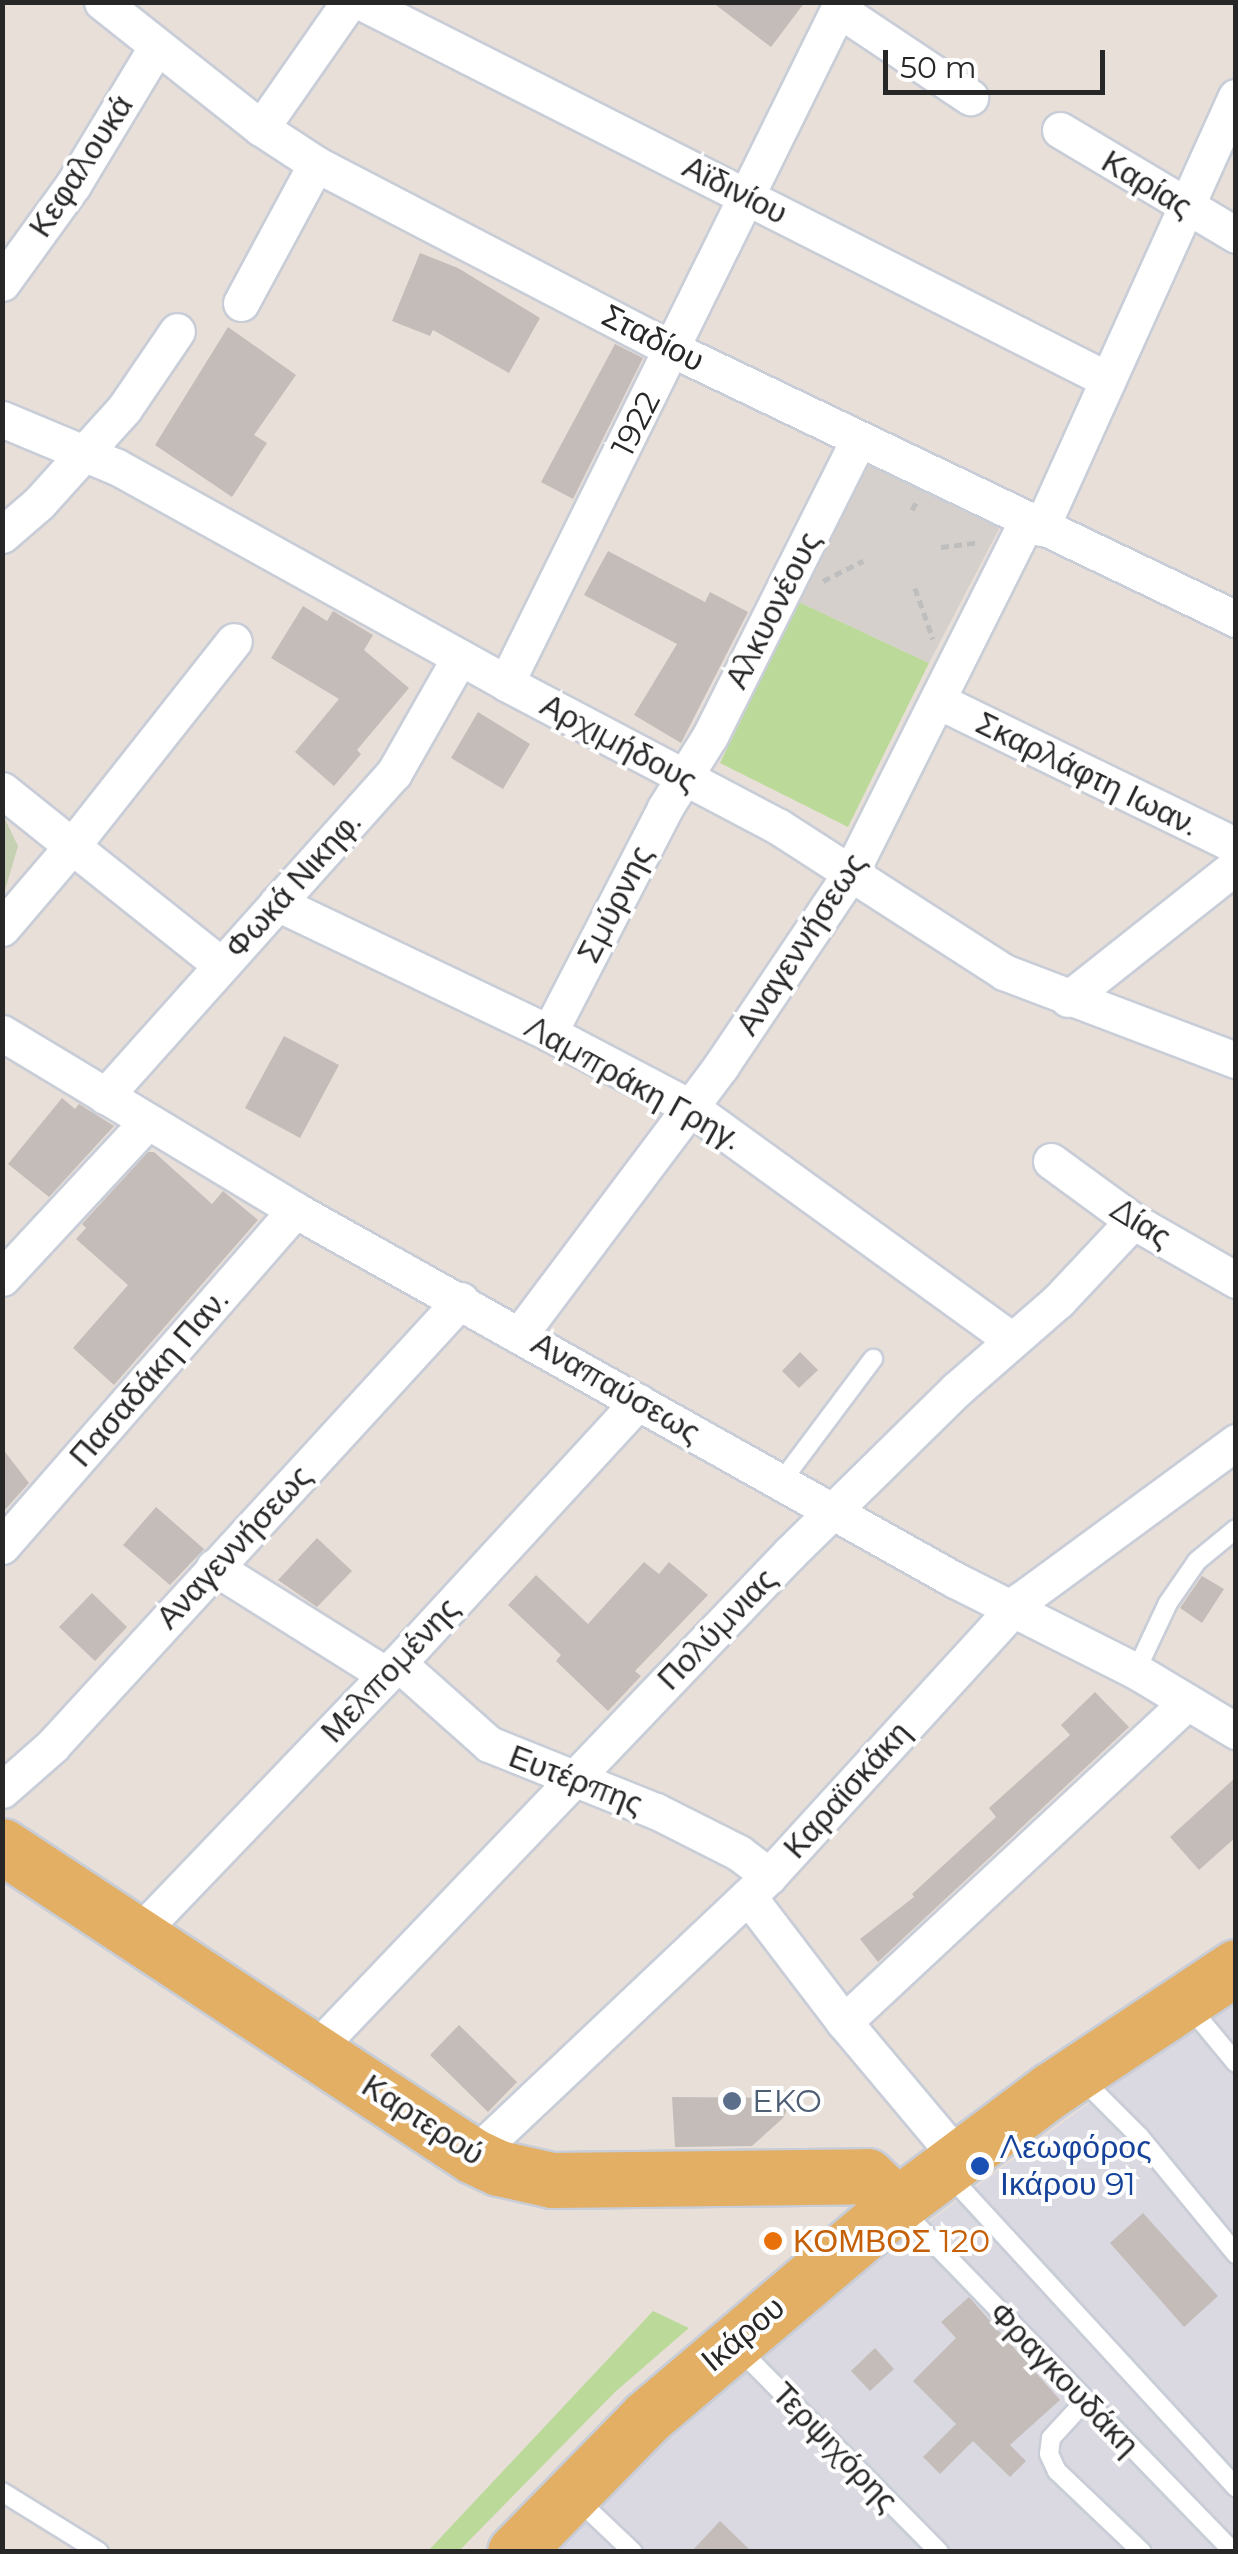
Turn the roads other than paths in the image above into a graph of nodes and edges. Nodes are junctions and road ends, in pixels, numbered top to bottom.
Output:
1 (102, 2) edge
2 (349, 2) edge
3 (361, 2) edge
4 (840, 6) edge
5 (402, 11) edge
6 (156, 46) junction
7 (970, 97) dead end
8 (1236, 98) edge
9 (261, 128) junction
10 (1060, 130) dead end
11 (316, 164) junction
12 (748, 197) junction
13 (1183, 207) junction
14 (1236, 235) edge
15 (2, 283) edge
16 (241, 303) dead end
17 (177, 332) dead end
18 (674, 350) junction
19 (1108, 380) junction
20 (2, 419) edge
21 (858, 440) junction
22 (86, 452) junction
23 (1034, 524) junction
24 (2, 534) edge
25 (1236, 620) edge
26 (234, 640) dead end
27 (460, 658) junction
28 (506, 683) junction
29 (938, 701) junction
30 (684, 776) junction
31 (2, 790) edge
32 (72, 846) junction
33 (1236, 846) edge
34 (1236, 866) edge
35 (850, 874) junction
36 (277, 903) junction
37 (2, 928) edge
38 (221, 965) junction
39 (1068, 998) junction
40 (2, 1033) edge
41 (549, 1033) junction
42 (1236, 1060) edge
43 (105, 1096) junction
44 (690, 1108) junction
45 (147, 1122) junction
46 (1051, 1161) dead end
47 (295, 1210) junction
48 (1132, 1221) junction
49 (2, 1278) edge
50 (1236, 1280) edge
51 (461, 1300) junction
52 (520, 1334) junction
53 (1012, 1340) junction
54 (874, 1359) dead end
55 (638, 1402) junction
56 (1236, 1442) edge
57 (781, 1482) junction
58 (832, 1511) junction
59 (1236, 1529) edge
60 (2, 1546) edge
61 (214, 1567) junction
62 (1013, 1608) junction
63 (392, 1669) junction
64 (1136, 1671) junction
65 (1187, 1702) junction
66 (1236, 1731) edge
67 (576, 1777) junction
68 (2, 1790) edge
69 (2, 1846) edge
70 (759, 1886) junction
71 (138, 1934) junction
72 (1236, 1967) edge
73 (1185, 2001) junction
74 (844, 2022) junction
75 (315, 2050) junction
76 (1236, 2062) edge
77 (1077, 2073) junction
78 (473, 2156) junction
79 (951, 2163) junction
80 (898, 2205) junction
81 (1236, 2254) edge
82 (732, 2342) junction
83 (1086, 2401) junction
84 (1236, 2487) edge
85 (2, 2492) edge
86 (570, 2493) junction
87 (629, 2550) edge
88 (99, 2552) edge
89 (515, 2552) edge
90 (939, 2552) edge
91 (1142, 2552) edge
92 (1233, 2552) edge

1 - 6 street, Σταδίου
2 - 9 street
3 - 5 street, Αϊδινίου
4 - 7 street
4 - 12 street, 1922
5 - 12 street, Αϊδινίου
6 - 9 street, Σταδίου
6 - 15 street, Κεφαλουκά
8 - 13 street, Αναγεννήσεως
9 - 11 street, Σταδίου
10 - 13 street, Καρίας
11 - 16 street
11 - 18 street, Σταδίου
12 - 18 street, 1922
12 - 19 street, Αϊδινίου
13 - 14 street, Καρίας
13 - 19 street, Αναγεννήσεως
17 - 22 street
18 - 21 street, Σταδίου
18 - 28 street, 1922
19 - 23 street, Αναγεννήσεως
20 - 22 street, Αρχιμήδους
21 - 23 street, Σταδίου
21 - 30 street, Αλκυονέους
22 - 24 street
22 - 27 street, Αρχιμήδους
23 - 25 street, Σταδίου
23 - 29 street, Αναγεννήσεως
26 - 32 street
27 - 28 street, Αρχιμήδους
27 - 36 street, Φωκά Νικηφ.
28 - 30 street, Αρχιμήδους
29 - 33 street, Σκαρλάφτη Ιωαν.
29 - 35 street, Αναγεννήσεως
30 - 35 street, Αρχιμήδους
30 - 41 street, Σμύρνης
31 - 32 street
32 - 37 street
32 - 38 street
34 - 39 street
35 - 39 street, Αρχιμήδους
35 - 44 street, Αναγεννήσεως
36 - 38 street, Φωκά Νικηφ.
36 - 41 street, Λαμπράκη Γρηγ.
38 - 43 street, Φωκά Νικηφ.
39 - 42 street, Αρχιμήδους
40 - 43 street, Αναπαύσεως
41 - 44 street, Λαμπράκη Γρηγ.
43 - 45 street, Αναπαύσεως
44 - 52 street, Αναγεννήσεως
44 - 53 street, Λαμπράκη Γρηγ.
45 - 47 street, Αναπαύσεως
45 - 49 street
46 - 48 street, Δίας
47 - 51 street, Αναπαύσεως
47 - 60 street, Πασαδάκη Παν.
48 - 50 street, Δίας
48 - 53 street, Πολύμνιας
51 - 52 street, Αναπαύσεως
51 - 61 street, Αναγεννήσεως
52 - 55 street, Αναπαύσεως
53 - 58 street, Πολύμνιας
54 - 57 lane
55 - 57 street, Αναπαύσεως
55 - 63 street, Μελπομένης
56 - 62 street, Καραϊσκάκη
57 - 58 street, Αναπαύσεως
58 - 62 street, Αναπαύσεως
58 - 67 street, Πολύμνιας
59 - 64 lane
61 - 63 street, Ευτέρπης
61 - 68 street, Αναγεννήσεως
62 - 64 street, Αναπαύσεως
62 - 70 street, Καραϊσκάκη
63 - 67 street, Ευτέρπης
63 - 71 street, Μελπομένης
64 - 65 street, Αναπαύσεως
65 - 66 street, Αναπαύσεως
65 - 74 street
67 - 70 street, Ευτέρπης
67 - 75 street, Πολύμνιας
69 - 71 main road, Καρτερού
70 - 74 street, Ευτέρπης
70 - 78 street, Καραϊσκάκη
71 - 75 main road, Καρτερού
72 - 73 main road, Ικάρου
73 - 76 lane
73 - 77 main road, Ικάρου
74 - 79 street, Ευτέρπης
75 - 78 main road, Καρτερού
77 - 79 main road, Ικάρου
77 - 81 lane
78 - 80 main road, Καρτερού
79 - 80 main road, Ικάρου
79 - 84 lane
80 - 82 main road, Ικάρου
80 - 83 lane, Φραγκουδάκη
82 - 86 main road, Ικάρου
82 - 90 lane, Τερψιχόρης
83 - 91 lane
83 - 92 lane, Φραγκουδάκη
85 - 88 lane
86 - 87 lane
86 - 89 main road, Ικάρου

